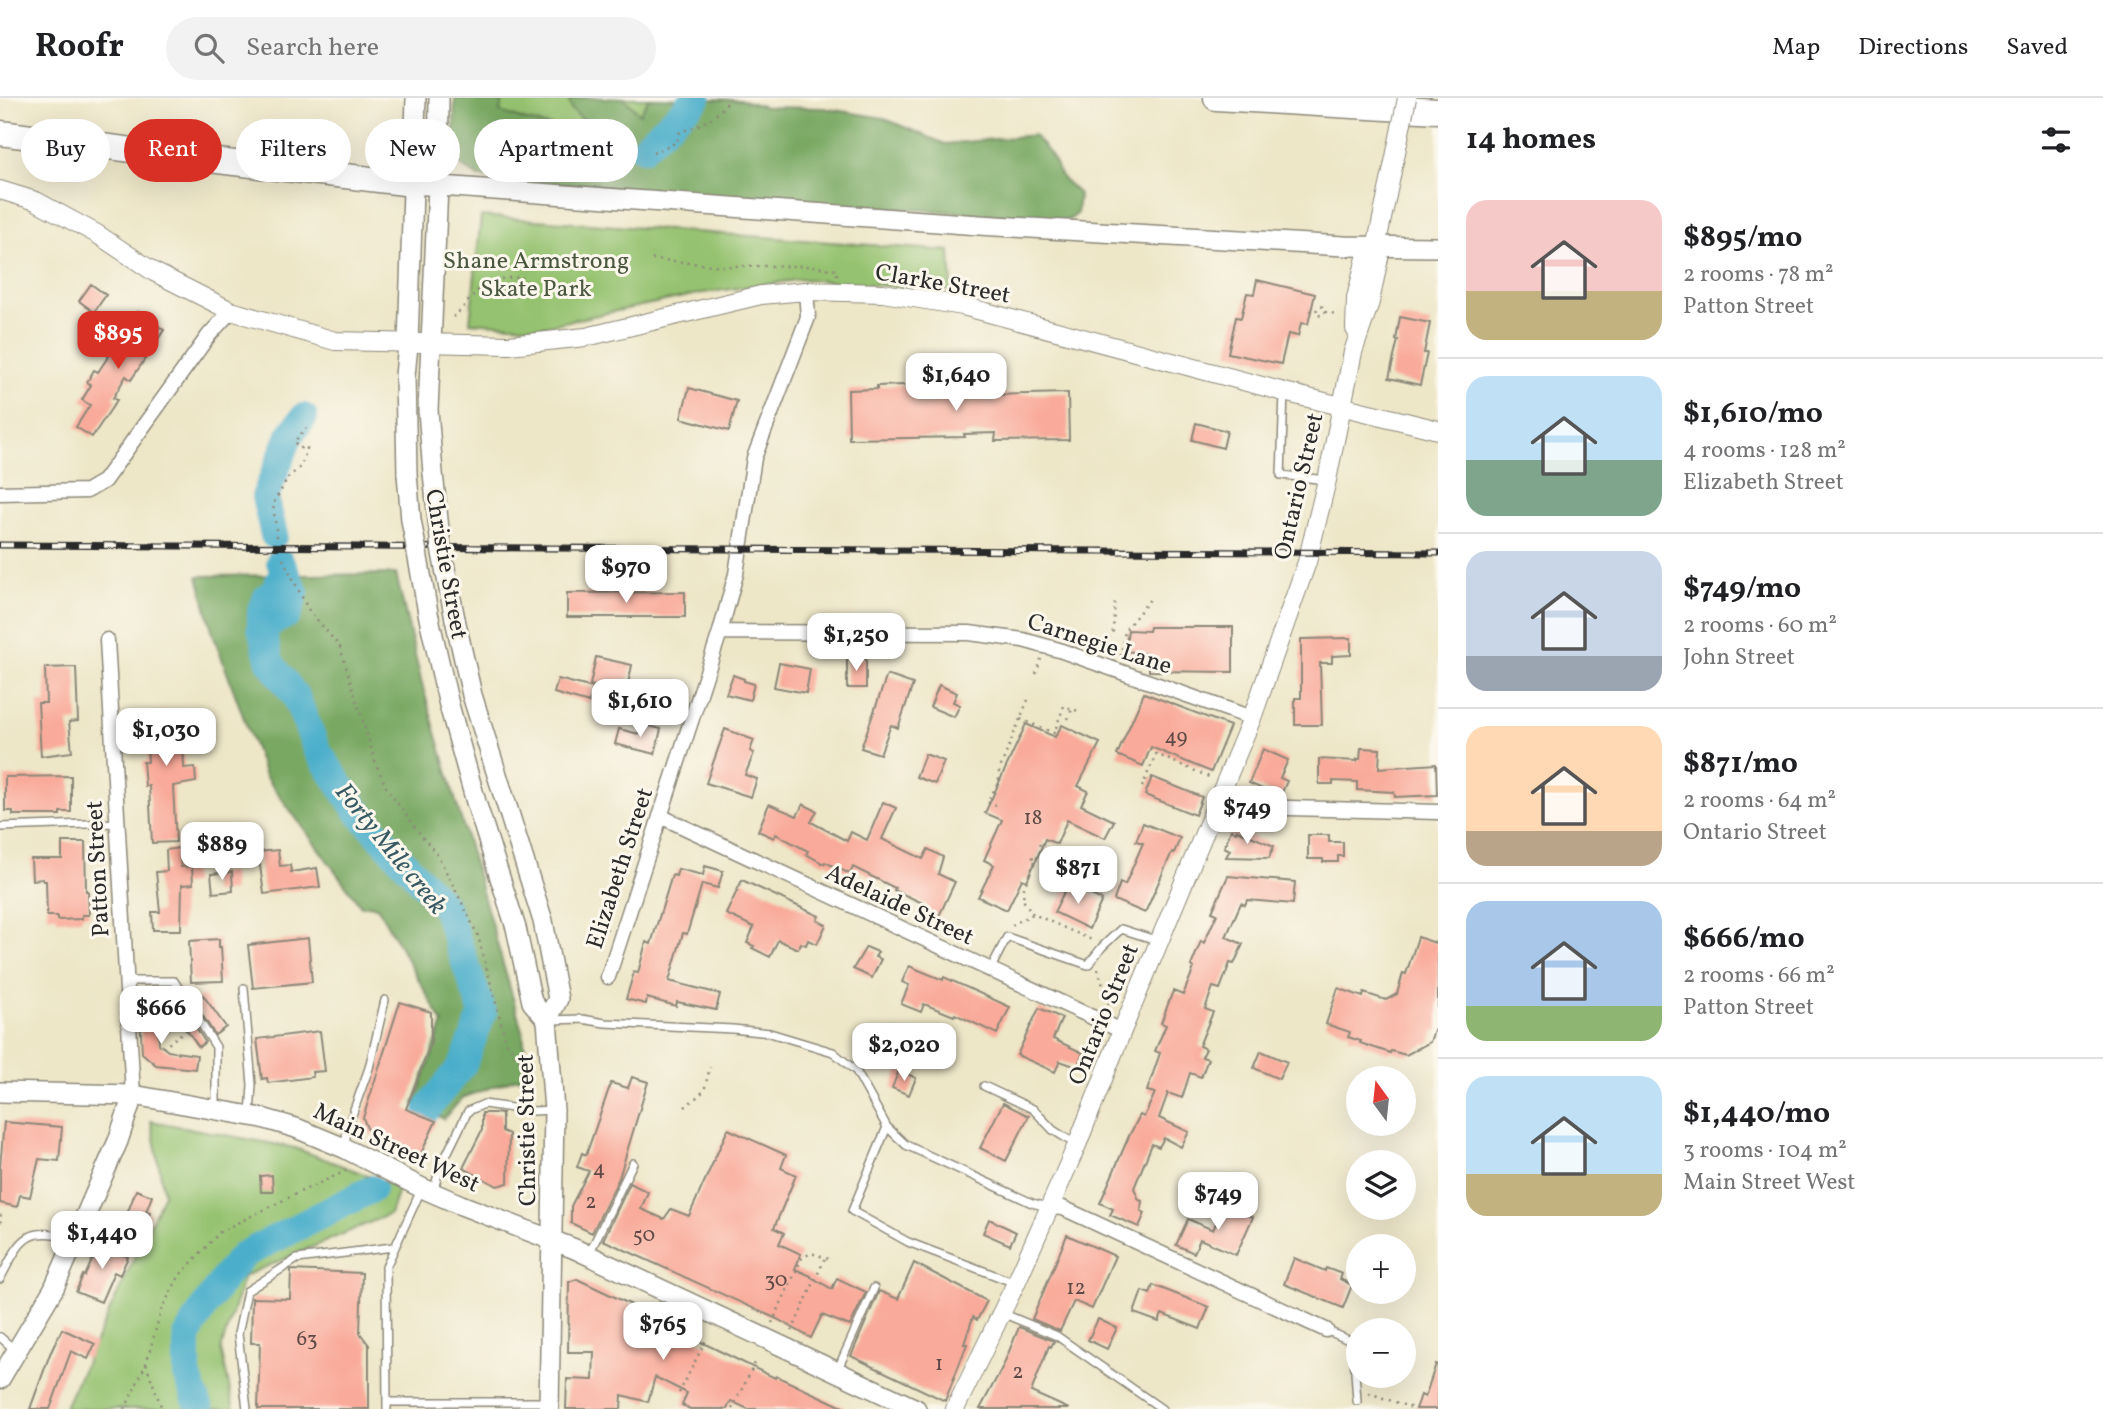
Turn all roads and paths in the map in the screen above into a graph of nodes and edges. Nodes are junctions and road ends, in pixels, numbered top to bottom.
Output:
1 (416, 98) edge
2 (439, 98) edge
3 (730, 98) edge
4 (1216, 98) edge
5 (1406, 98) edge
6 (1438, 110) edge
7 (0, 133) edge
8 (653, 153) dead end
9 (413, 184) junction
10 (438, 187) junction
11 (0, 190) edge
12 (1376, 247) junction
13 (1438, 247) edge
14 (652, 259) dead end
15 (523, 277) dead end
16 (806, 291) junction
17 (837, 293) junction
18 (231, 311) junction
19 (1325, 312) dead end
20 (1336, 314) dead end
21 (453, 317) dead end
22 (408, 344) junction
23 (431, 344) junction
24 (1284, 392) junction
25 (1342, 405) junction
26 (306, 428) dead end
27 (1438, 430) edge
28 (1327, 480) junction
29 (0, 493) edge
30 (277, 537) dead end
31 (283, 559) dead end
32 (1115, 598) dead end
33 (1151, 598) dead end
34 (720, 632) junction
35 (107, 640) dead end
36 (1123, 648) dead end
37 (1042, 656) dead end
38 (1092, 661) junction
39 (1036, 674) dead end
40 (1028, 700) dead end
41 (1072, 709) junction
42 (1078, 711) dead end
43 (1252, 718) junction
44 (1020, 719) junction
45 (1068, 719) dead end
46 (1213, 778) dead end
47 (1142, 787) dead end
48 (996, 806) dead end
49 (1216, 806) junction
50 (1438, 812) edge
51 (660, 816) junction
52 (117, 823) junction
53 (0, 827) edge
54 (1039, 843) dead end
55 (608, 905) dead end
56 (609, 939) dead end
57 (1159, 941) junction
58 (1099, 943) dead end
59 (990, 971) junction
60 (608, 977) dead end
61 (1102, 980) dead end
62 (127, 981) junction
63 (244, 988) dead end
64 (385, 1000) dead end
65 (1110, 1008) dead end
66 (198, 1020) junction
67 (547, 1020) junction
68 (1122, 1031) junction
69 (163, 1048) dead end
70 (710, 1067) dead end
71 (529, 1072) dead end
72 (984, 1086) dead end
73 (0, 1092) edge
74 (133, 1094) junction
75 (685, 1107) dead end
76 (216, 1110) junction
77 (554, 1110) junction
78 (250, 1116) junction
79 (887, 1127) junction
80 (1077, 1146) junction
81 (344, 1148) junction
82 (633, 1163) dead end
83 (346, 1171) dead end
84 (427, 1190) junction
85 (1049, 1207) junction
86 (0, 1215) edge
87 (0, 1224) edge
88 (76, 1239) junction
89 (552, 1239) junction
90 (394, 1247) junction
91 (589, 1255) junction
92 (0, 1279) edge
93 (1016, 1283) junction
94 (874, 1288) dead end
95 (1001, 1313) junction
96 (772, 1322) dead end
97 (1326, 1330) joint
98 (792, 1331) dead end
99 (0, 1337) edge
100 (707, 1338) dead end
101 (17, 1351) junction
102 (755, 1361) dead end
103 (146, 1364) junction
104 (836, 1372) junction
105 (0, 1379) edge
106 (679, 1393) dead end
107 (1369, 1393) dead end
108 (1357, 1401) dead end
109 (387, 1405) edge
110 (549, 1405) edge
111 (125, 1409) edge
112 (162, 1409) edge
113 (247, 1409) edge
114 (732, 1409) edge
115 (915, 1409) edge
116 (955, 1409) edge
117 (1162, 1409) edge
118 (1415, 1409) edge

1 - 9 main road, Christie Street
2 - 10 main road, Christie Street
3 - 8 path
4 - 6 highway
5 - 12 street, Ontario Street, bridge
7 - 9 highway
9 - 10 main road
9 - 22 main road, Christie Street
10 - 12 main road
10 - 23 main road, Christie Street
11 - 18 street, Clarke Street
12 - 13 main road
12 - 25 street, Ontario Street
14 - 17 path
15 - 21 path
16 - 17 street, Clarke Street
16 - 23 street, Clarke Street
16 - 34 street, Elizabeth Street
17 - 24 street, Clarke Street
18 - 22 street, Clarke Street
18 - 29 street
19 - 20 path
22 - 23 street, Clarke Street
22 - 67 main road, Christie Street, bridge
23 - 67 main road, Christie Street, bridge
24 - 25 street, Clarke Street
24 - 28 lane
25 - 27 street, Clarke Street
25 - 28 street, Ontario Street
26 - 30 path
28 - 43 street, Ontario Street
31 - 71 path
32 - 38 path
33 - 36 path
34 - 38 street, Carnegie Lane
34 - 51 street, Elizabeth Street
35 - 52 street, Patton Street
37 - 39 path
38 - 43 street, Carnegie Lane
40 - 44 path
41 - 42 path
41 - 44 path
41 - 45 path
43 - 49 street, Ontario Street
44 - 48 path
46 - 47 path
49 - 50 street
49 - 57 street, Ontario Street
51 - 59 street, Adelaide Street
51 - 60 street, Elizabeth Street
52 - 53 lane
52 - 62 street, Patton Street
54 - 58 path
55 - 56 path
57 - 59 lane
57 - 68 street, Ontario Street
59 - 68 street, Adelaide Street
61 - 65 path
62 - 66 lane
62 - 74 street, Patton Street
63 - 78 lane
64 - 81 lane
66 - 69 path
66 - 76 lane
67 - 77 main road, Christie Street
67 - 79 lane
68 - 80 street, Ontario Street
70 - 75 path
72 - 80 lane
73 - 74 main road, Main Street West
74 - 76 main road, Main Street West
74 - 88 main road
76 - 78 main road, Main Street West
77 - 84 lane
77 - 89 main road, Christie Street
78 - 81 main road, Main Street West
79 - 85 lane
79 - 93 lane
80 - 85 street, Ontario Street
81 - 84 main road, Main Street West
82 - 91 lane
83 - 103 path
84 - 89 main road, Main Street West
84 - 90 lane
85 - 93 street, Ontario Street
85 - 97 street
86 - 87 path
88 - 92 lane
88 - 101 main road
89 - 91 main road, Main Street West
89 - 110 main road, Christie Street
90 - 109 lane
90 - 113 lane
91 - 104 main road, Main Street West
93 - 95 street, Ontario Street
94 - 104 lane
95 - 116 street, Ontario Street
95 - 117 lane
96 - 98 path
97 - 108 lane
99 - 101 lane
100 - 106 path
101 - 105 main road
102 - 114 path
103 - 111 path
103 - 112 path
104 - 115 main road, Main Street West
107 - 118 path
109 - 110 lane

